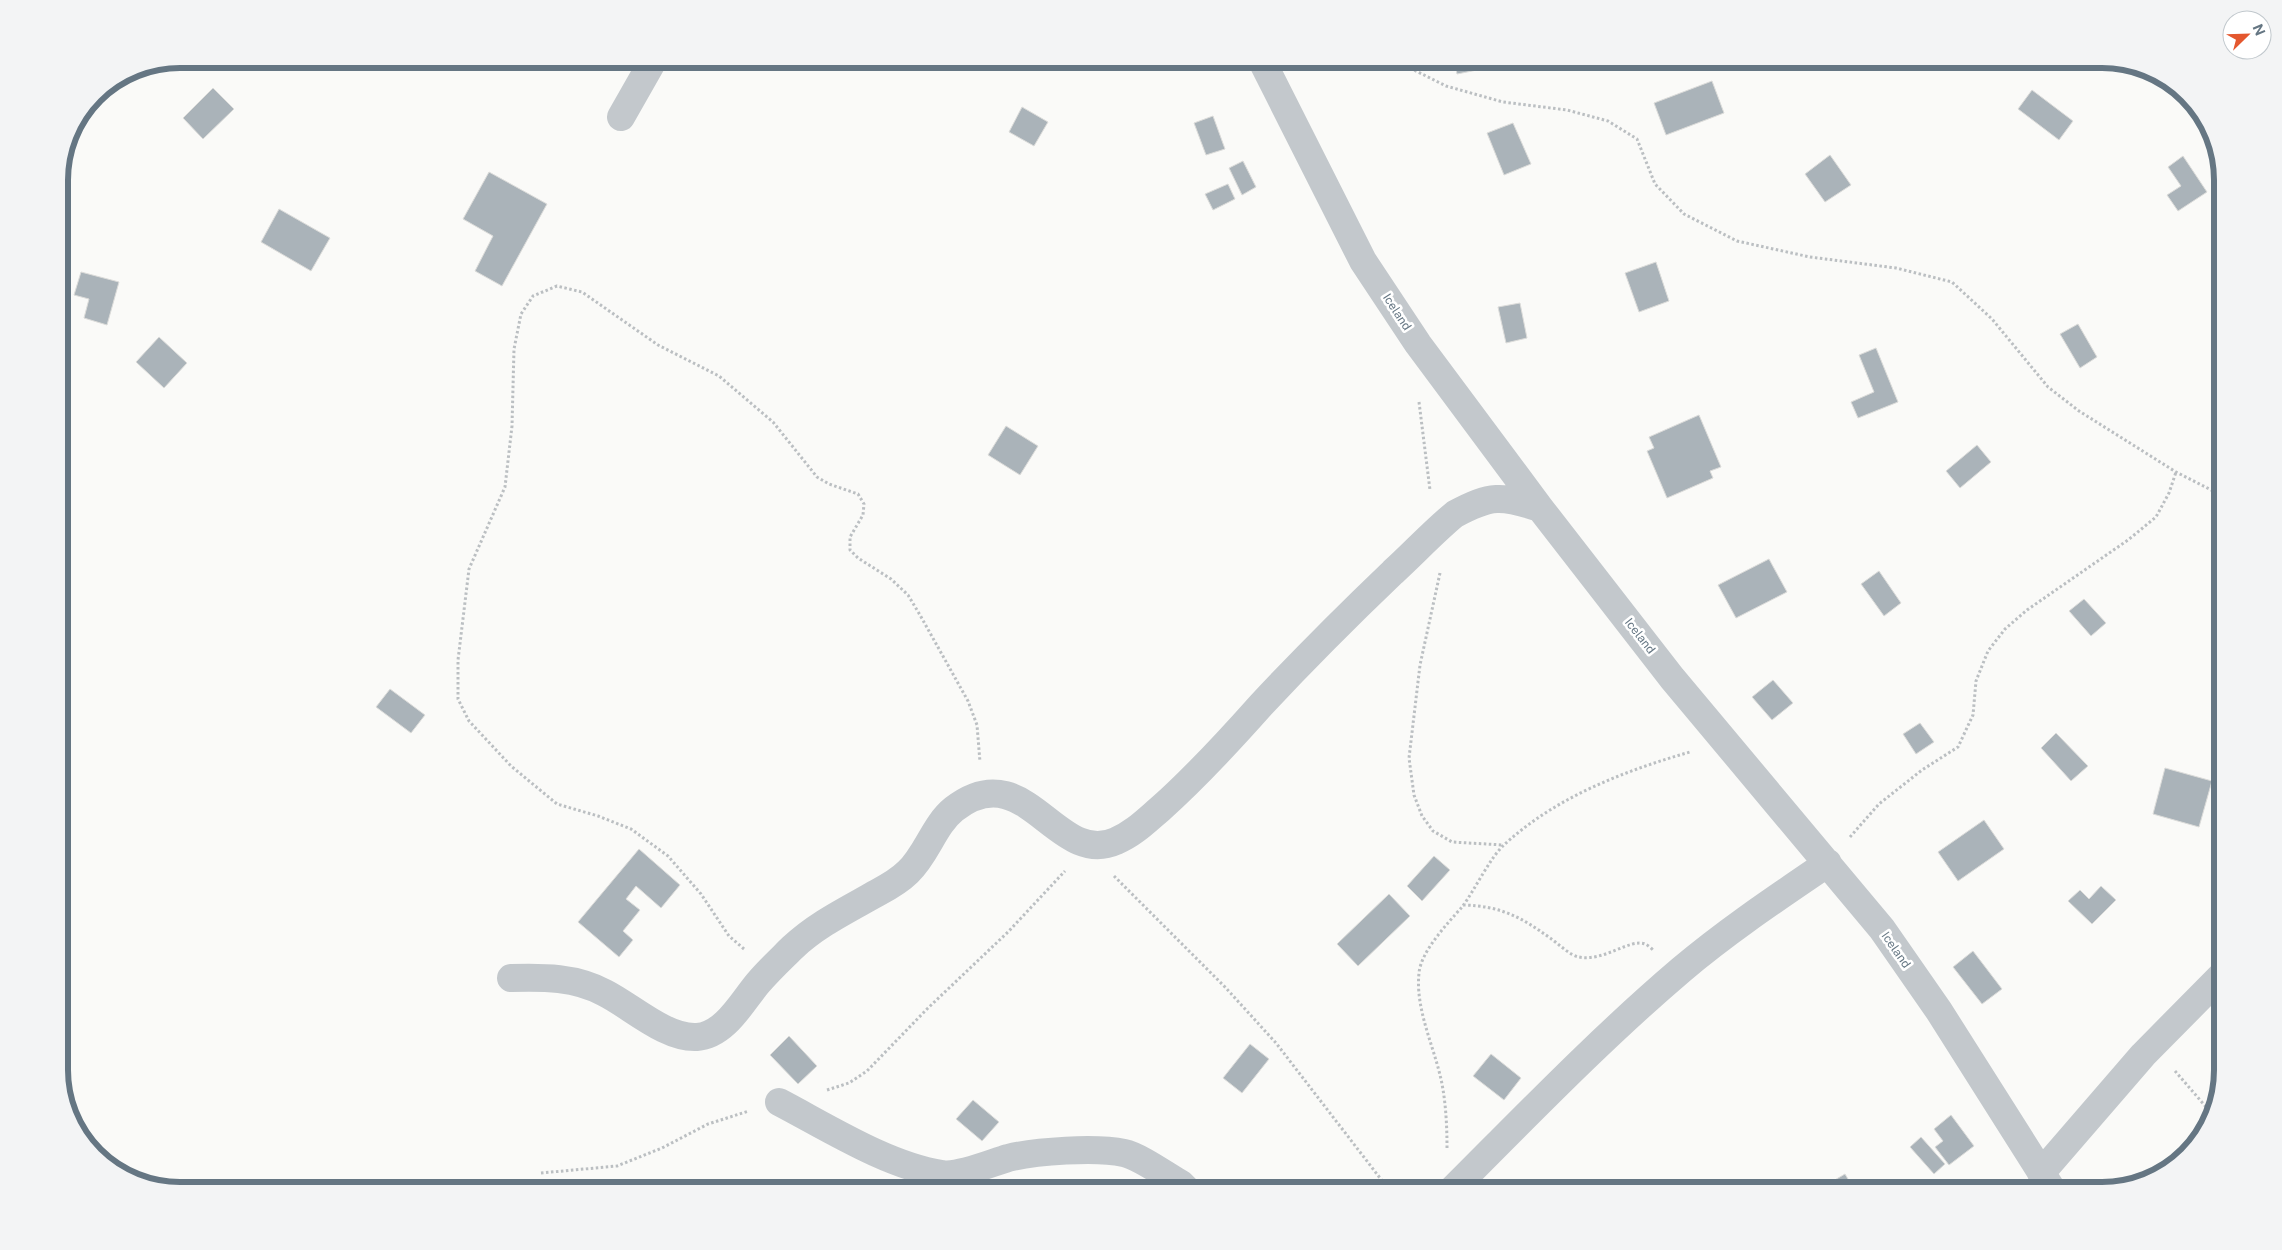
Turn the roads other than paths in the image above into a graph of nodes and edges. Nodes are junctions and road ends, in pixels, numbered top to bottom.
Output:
1 (649, 67) edge
2 (1265, 67) edge
3 (621, 117) dead end
4 (1540, 508) junction
5 (1828, 863) junction
6 (511, 978) dead end
7 (2214, 983) edge
8 (779, 1102) road end
9 (1177, 1182) edge
10 (1461, 1182) edge
11 (2047, 1182) edge

1 - 3 street
2 - 4 street, Iceland
4 - 5 street, Iceland
4 - 6 street
5 - 10 street
5 - 11 street, Iceland
7 - 11 street
8 - 9 street

